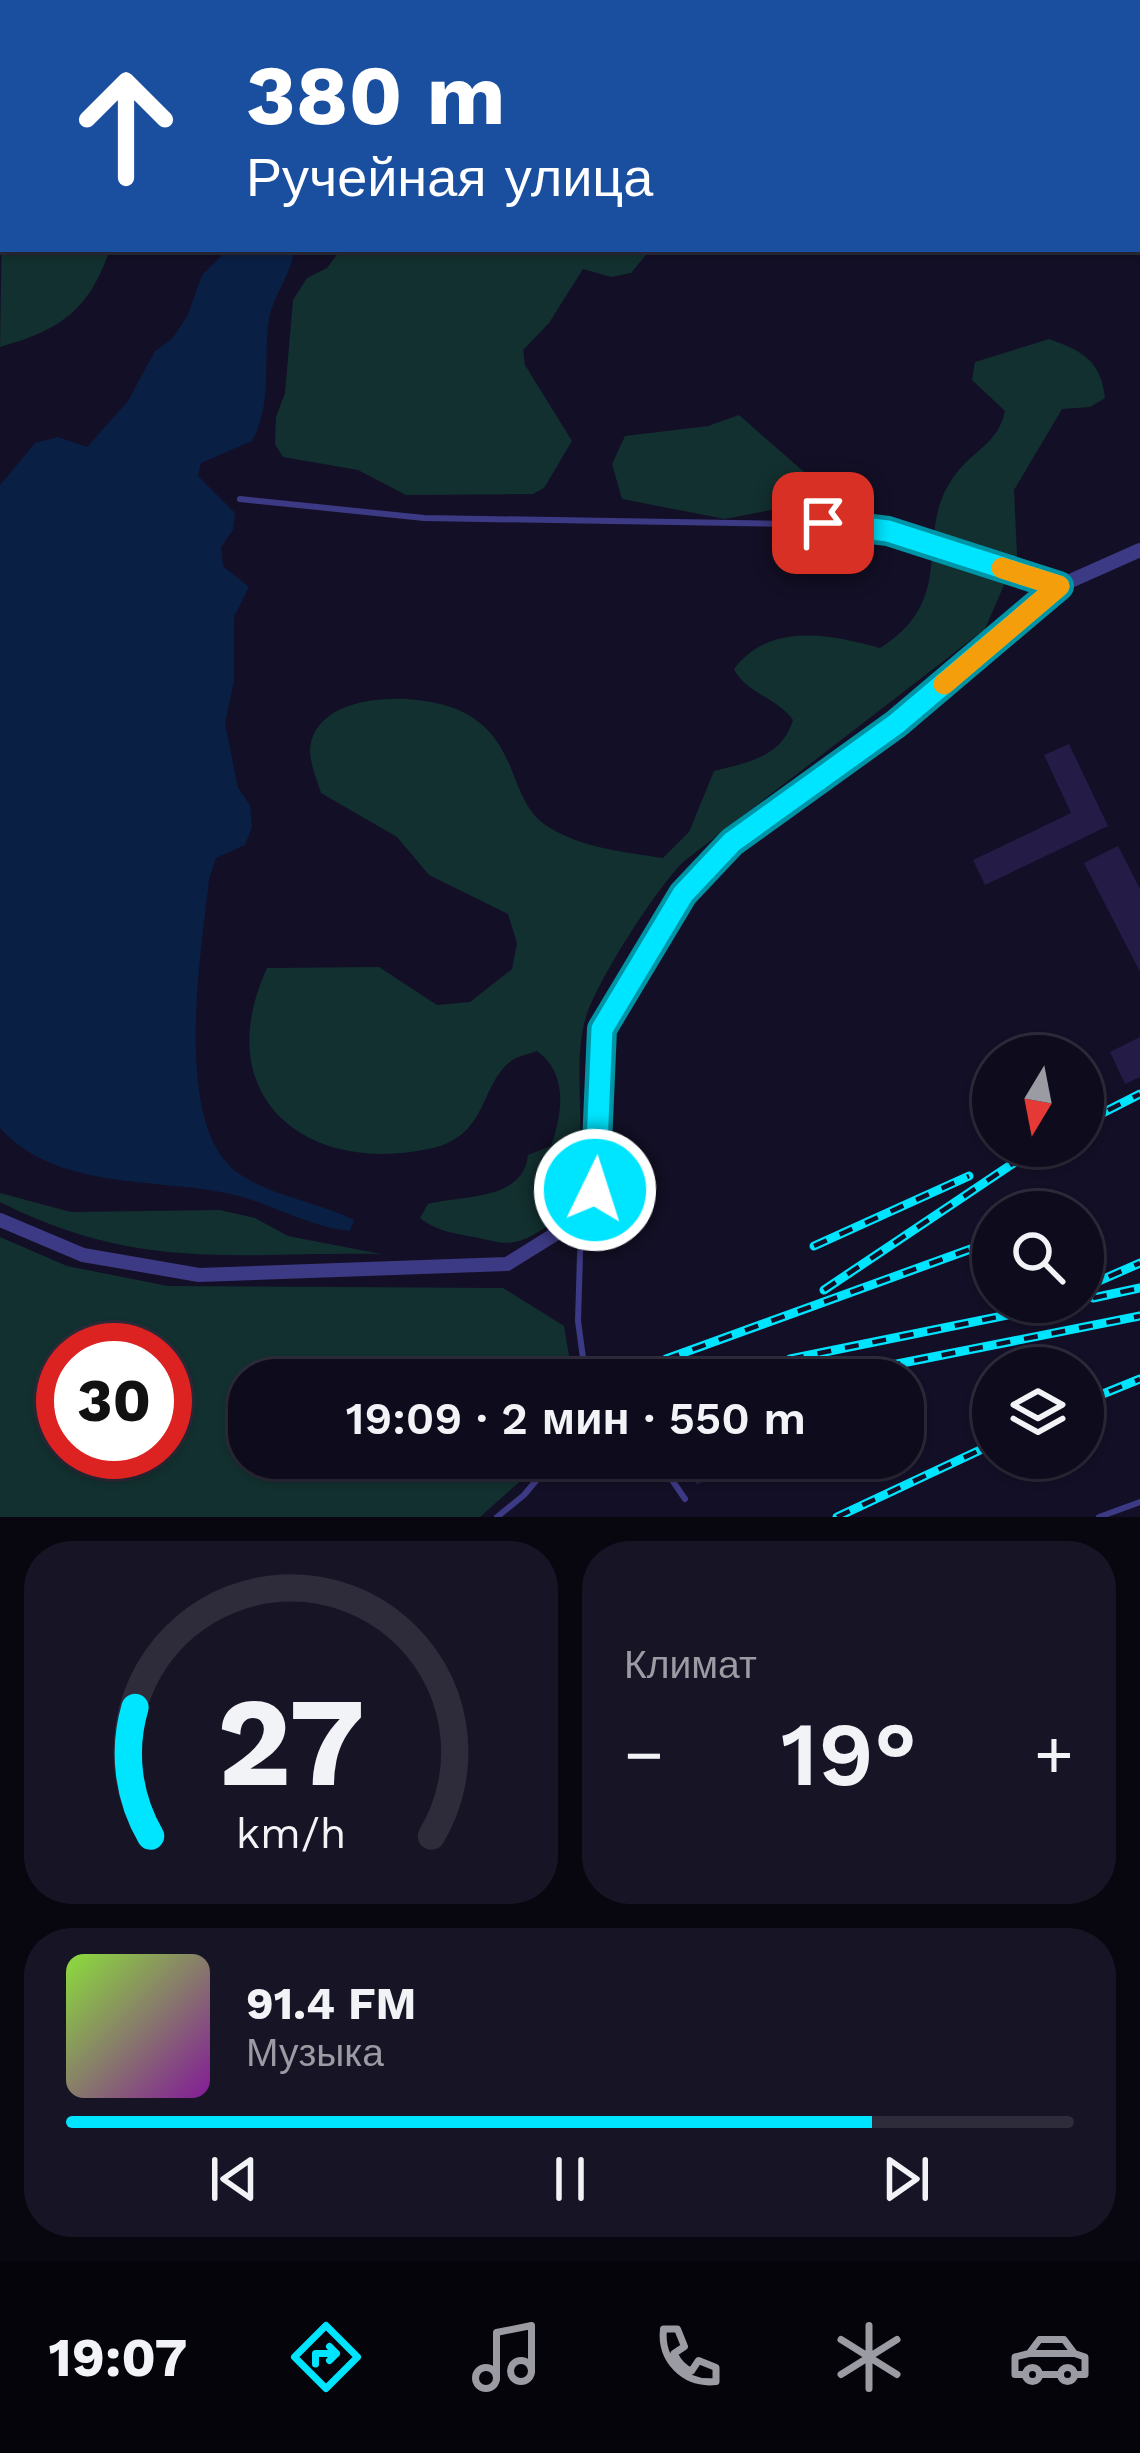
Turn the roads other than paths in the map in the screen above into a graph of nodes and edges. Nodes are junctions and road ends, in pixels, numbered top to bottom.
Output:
1 (240, 499) dead end
2 (1140, 550) edge
3 (1059, 586) junction
4 (581, 1218) junction
5 (0, 1220) edge
6 (583, 1359) edge
7 (534, 1479) edge
8 (671, 1479) edge
9 (685, 1499) dead end
10 (1140, 1502) edge
11 (497, 1517) edge
12 (1099, 1517) edge

1 - 3 lane
2 - 3 street
3 - 4 street
4 - 5 street
4 - 6 lane
7 - 11 lane
8 - 9 lane
10 - 12 lane

